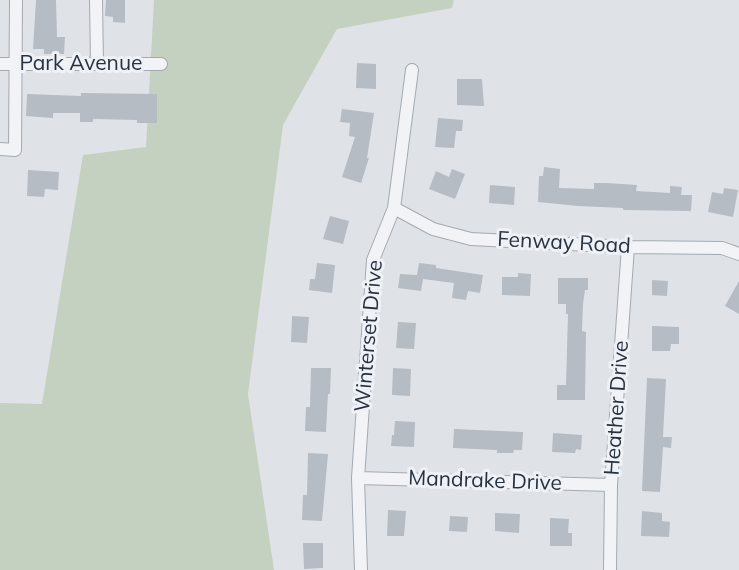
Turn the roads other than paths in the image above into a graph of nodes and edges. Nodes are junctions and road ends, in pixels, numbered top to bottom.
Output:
1 (16, 0) edge
2 (96, 0) edge
3 (0, 64) edge
4 (16, 64) junction
5 (97, 64) junction
6 (161, 64) dead end
7 (412, 70) dead end
8 (0, 149) edge
9 (394, 208) junction
10 (628, 247) junction
11 (739, 254) edge
12 (358, 478) junction
13 (611, 485) junction
14 (361, 570) edge
15 (610, 570) edge

1 - 4 street
2 - 5 street
3 - 4 street, Park Avenue
4 - 5 street, Park Avenue
4 - 8 street
5 - 6 street, Park Avenue
7 - 9 street, Winterset Drive
9 - 10 street, Fenway Road
9 - 12 street, Winterset Drive
10 - 11 street, Fenway Road
10 - 13 street, Heather Drive
12 - 13 street, Mandrake Drive
12 - 14 street, Winterset Drive
13 - 15 street, Heather Drive

